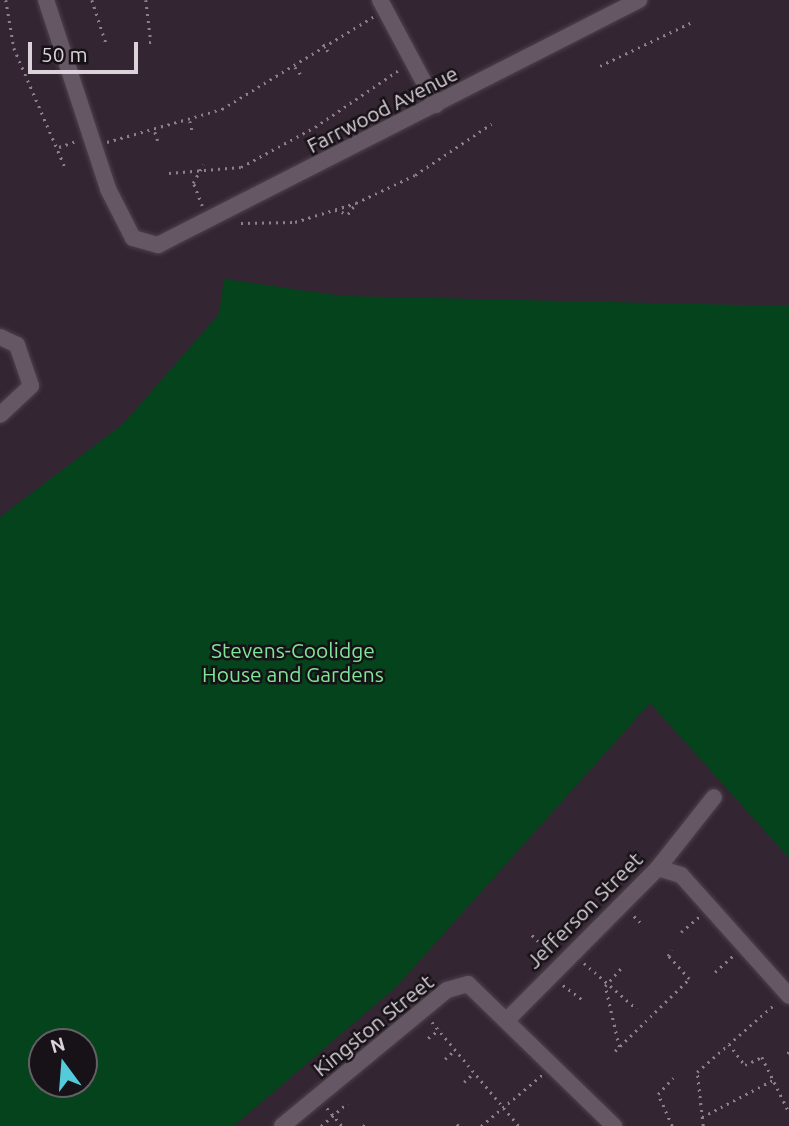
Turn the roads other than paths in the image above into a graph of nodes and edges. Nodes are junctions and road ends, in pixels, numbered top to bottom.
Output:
1 (46, 0) edge
2 (639, 0) edge
3 (383, 5) edge
4 (436, 105) junction
5 (0, 337) edge
6 (0, 415) edge
7 (714, 797) dead end
8 (657, 868) junction
9 (788, 995) edge
10 (509, 1018) junction
11 (612, 1125) edge
12 (282, 1126) edge

1 - 4 street, Farrwood Avenue
2 - 4 street, Farrwood Avenue
3 - 4 street
5 - 6 street
7 - 8 street, Jefferson Street
8 - 9 street
8 - 10 street, Jefferson Street
10 - 11 street, Kingston Street
10 - 12 street, Kingston Street

